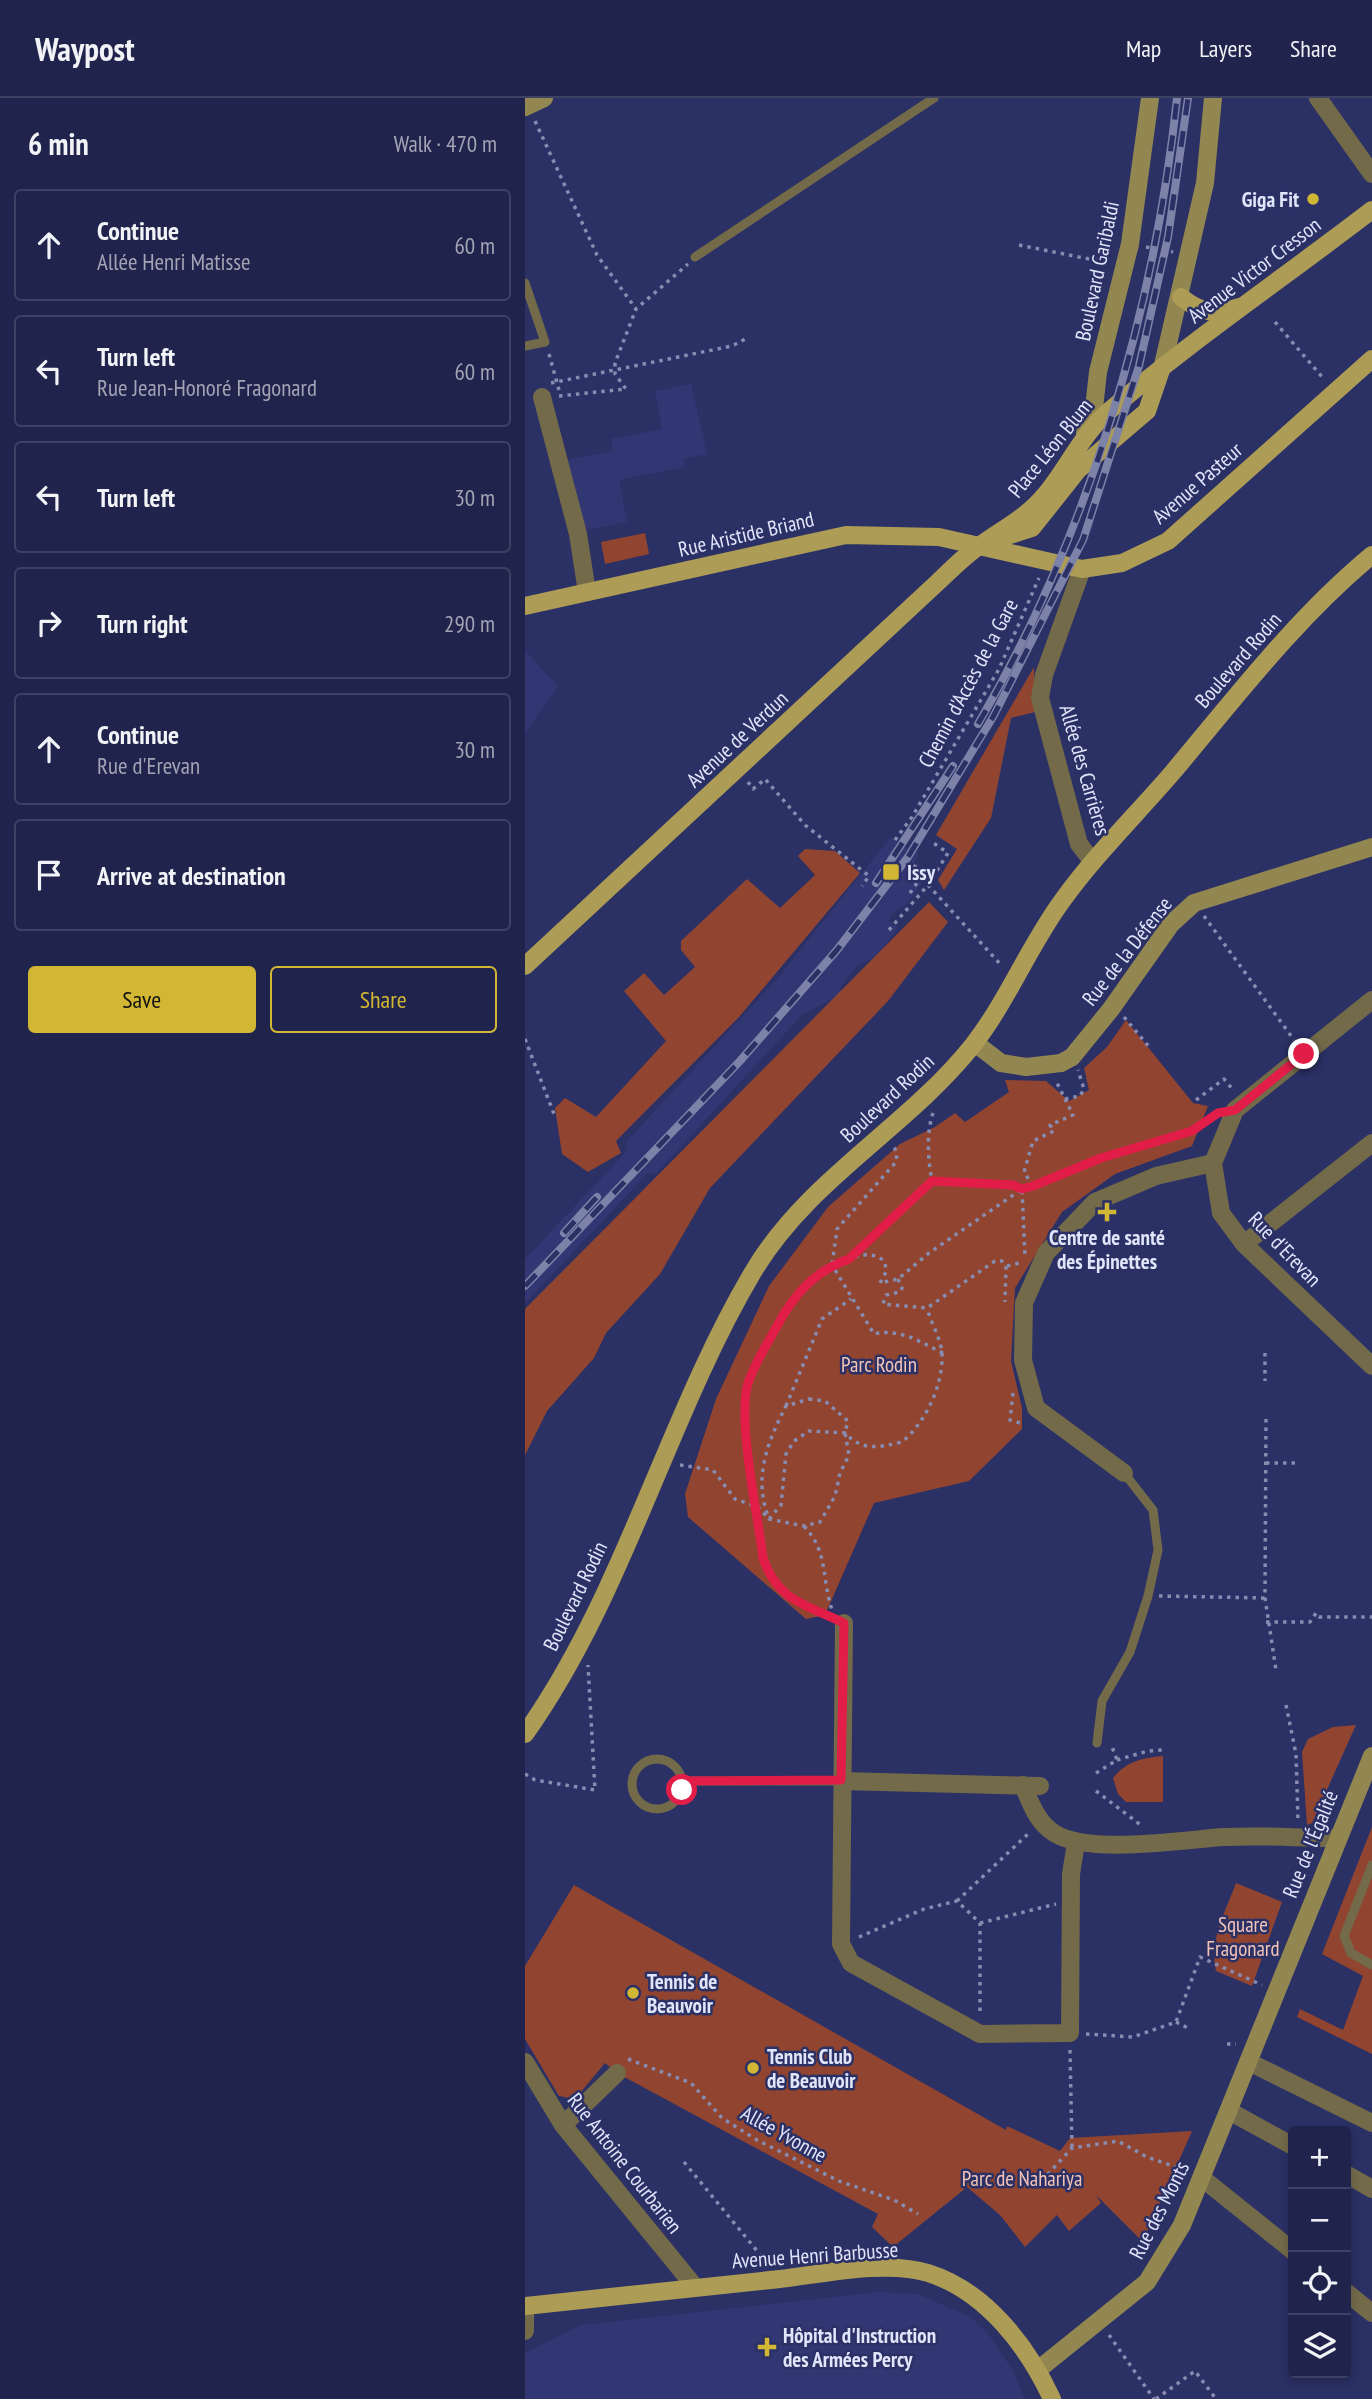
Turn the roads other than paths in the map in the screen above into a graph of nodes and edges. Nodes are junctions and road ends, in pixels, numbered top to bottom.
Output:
1 (934, 98) edge
2 (1150, 98) edge
3 (1213, 98) edge
4 (1318, 98) edge
5 (1372, 174) edge
6 (1372, 210) edge
7 (695, 257) road end
8 (525, 283) edge
9 (1181, 297) junction
10 (1249, 304) junction
11 (525, 346) edge
12 (1372, 359) edge
13 (1163, 365) junction
14 (545, 390) road end
15 (1077, 450) junction
16 (1061, 494) junction
17 (980, 545) junction
18 (1028, 555) junction
19 (1372, 555) edge
20 (1082, 569) junction
21 (587, 592) junction
22 (525, 606) edge
23 (1372, 847) edge
24 (1093, 862) junction
25 (525, 966) edge
26 (1372, 1000) edge
27 (975, 1043) junction
28 (1372, 1143) edge
29 (1213, 1163) junction
30 (1244, 1244) junction
31 (1372, 1366) edge
32 (1124, 1473) joint
33 (844, 1623) dead end
34 (525, 1734) edge
35 (1097, 1742) dead end
36 (1372, 1756) edge
37 (841, 1780) junction
38 (683, 1781) junction
39 (1336, 1838) junction
40 (1076, 1843) junction
41 (1372, 1865) edge
42 (1372, 1965) edge
43 (525, 2062) edge
44 (1249, 2062) junction
45 (617, 2073) road end
46 (1229, 2111) junction
47 (1372, 2123) edge
48 (563, 2125) junction
49 (1288, 2143) edge
50 (1216, 2145) joint
51 (1351, 2177) edge
52 (1202, 2178) junction
53 (1372, 2189) edge
54 (1288, 2247) edge
55 (695, 2287) junction
56 (1351, 2296) edge
57 (525, 2306) edge
58 (1372, 2313) edge
59 (525, 2314) edge
60 (525, 2331) edge
61 (1038, 2369) junction
62 (1052, 2399) edge

1 - 7 lane
2 - 15 main road, Boulevard Garibaldi
3 - 9 main road
4 - 5 street
6 - 10 main road, Avenue Victor Cresson
8 - 11 lane
9 - 10 main road
9 - 13 main road
10 - 13 main road, Avenue Victor Cresson
12 - 20 main road, Avenue Pasteur
13 - 15 main road, Place Léon Blum
13 - 16 main road, Place Léon Blum
14 - 21 street
15 - 17 main road, Place Léon Blum
16 - 17 main road, Place Léon Blum
16 - 18 main road, Place Léon Blum
17 - 18 main road, Avenue Pasteur
17 - 21 main road, Rue Aristide Briand
17 - 25 main road, Avenue de Verdun
18 - 20 main road, Avenue Pasteur
19 - 24 main road, Boulevard Rodin
20 - 24 street, Allée des Carrières
21 - 22 main road, Rue Aristide Briand
23 - 27 main road, Rue de la Défense
24 - 27 main road, Boulevard Rodin
26 - 29 street
27 - 34 main road, Boulevard Rodin
28 - 30 street
29 - 30 street, Rue d'Erevan
29 - 32 street
30 - 31 street, Rue d'Erevan
32 - 35 lane
33 - 37 street
36 - 39 main road, Rue de l'Égalité
37 - 38 lane
37 - 40 street
37 - 40 street
38 - 38 lane
39 - 40 street
39 - 44 main road, Rue de l'Égalité
41 - 42 lane
43 - 48 street, Rue Antoine Courbarien
44 - 46 main road, Rue de l'Égalité
44 - 47 street
45 - 48 street
46 - 49 street
46 - 50 main road, Rue de l'Égalité
48 - 55 street, Rue Antoine Courbarien
50 - 52 main road, Rue des Monts
51 - 53 street
52 - 54 street
52 - 61 main road, Rue des Monts
55 - 57 main road, Avenue Henri Barbusse
55 - 61 main road, Avenue Henri Barbusse
56 - 58 street
59 - 60 street
61 - 62 main road, Avenue Henri Barbusse

